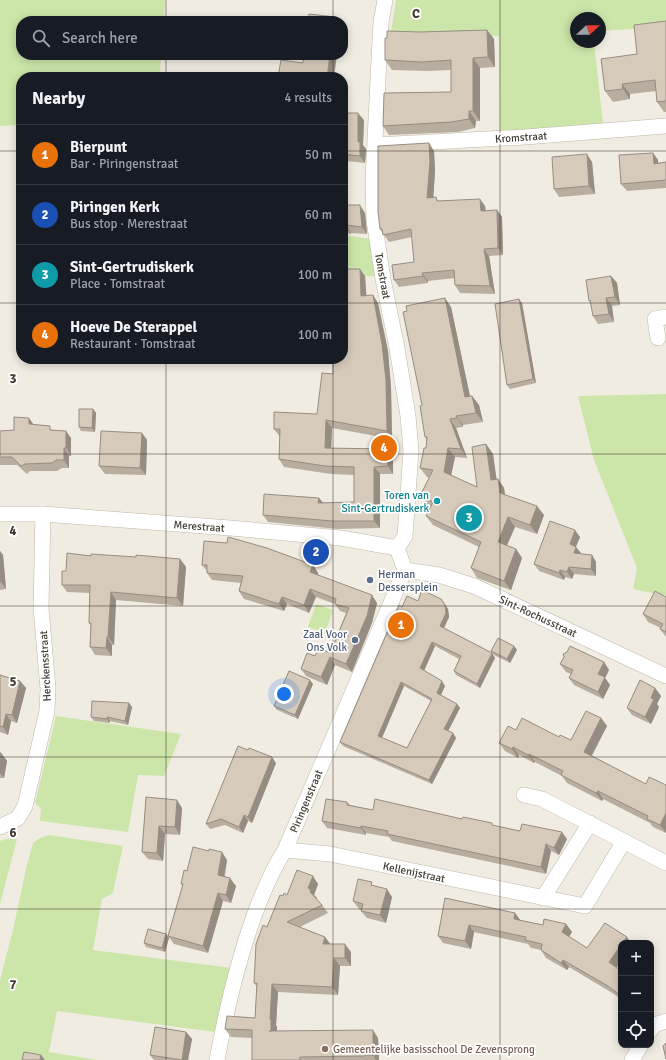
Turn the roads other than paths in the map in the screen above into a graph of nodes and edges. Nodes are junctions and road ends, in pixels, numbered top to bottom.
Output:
1 (385, 0) edge
2 (666, 126) edge
3 (376, 145) junction
4 (666, 317) edge
5 (658, 338) dead end
6 (0, 514) edge
7 (43, 514) junction
8 (397, 548) junction
9 (405, 570) junction
10 (666, 676) edge
11 (524, 795) dead end
12 (590, 823) junction
13 (0, 827) edge
14 (624, 841) junction
15 (284, 850) junction
16 (666, 863) edge
17 (543, 898) junction
18 (666, 1021) edge
19 (654, 1025) edge
20 (639, 1048) edge
21 (217, 1060) edge
22 (632, 1060) edge

1 - 3 street, Tomstraat
2 - 3 street, Kromstraat
3 - 8 street, Tomstraat
4 - 5 street
6 - 7 street, Merestraat
7 - 8 street, Merestraat
7 - 13 street, Herckensstraat
8 - 9 street
9 - 10 street, Sint-Rochusstraat
9 - 15 street, Piringenstraat
11 - 12 street
12 - 14 street
12 - 17 street
14 - 16 street
14 - 17 street, Kellenijstraat
15 - 17 street, Kellenijstraat
15 - 21 street, Piringenstraat
18 - 19 street
20 - 22 street

